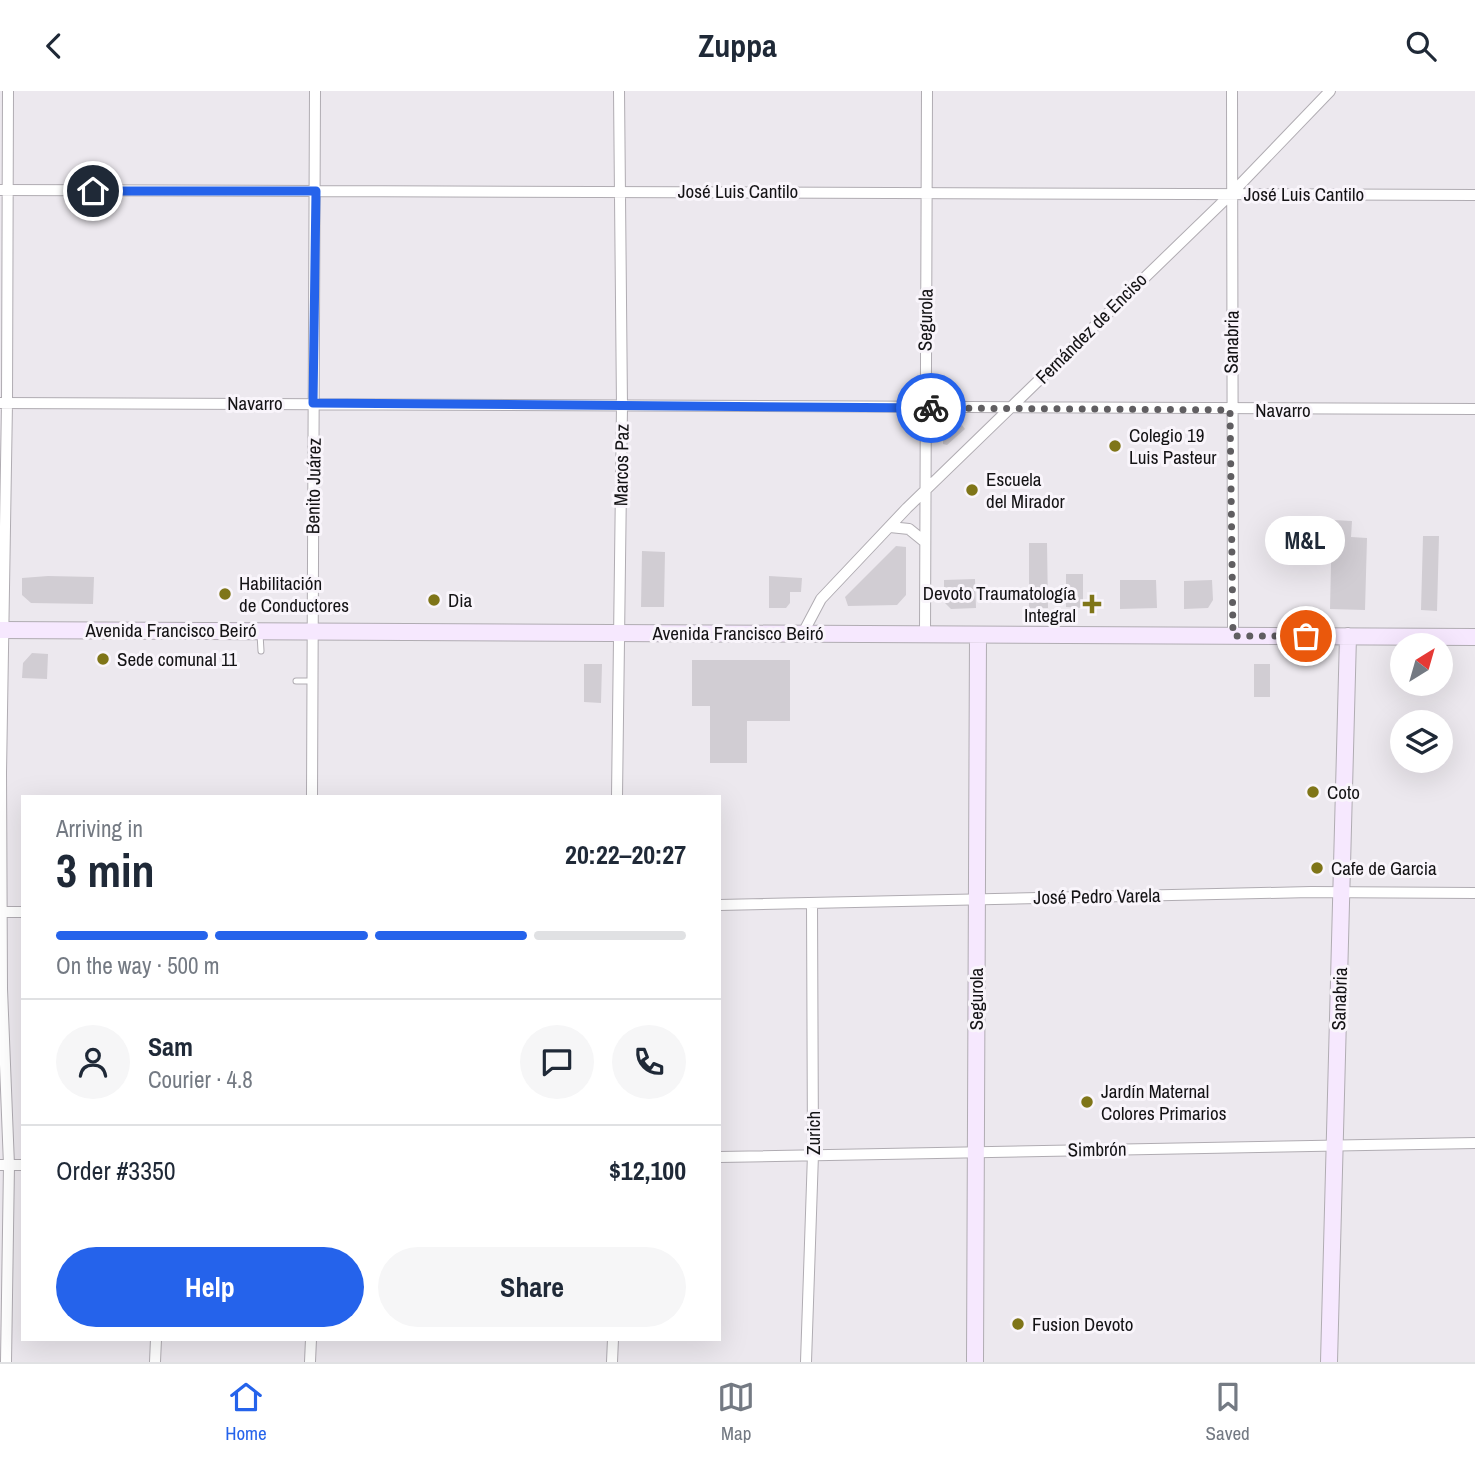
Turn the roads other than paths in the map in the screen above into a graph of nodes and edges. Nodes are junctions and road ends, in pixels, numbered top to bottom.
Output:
1 (8, 91) edge
2 (315, 91) edge
3 (619, 91) edge
4 (927, 91) edge
5 (1232, 91) edge
6 (1330, 91) edge
7 (4, 190) edge
8 (619, 190) junction
9 (316, 191) junction
10 (926, 192) junction
11 (1232, 193) junction
12 (1475, 195) edge
13 (4, 403) edge
14 (313, 403) junction
15 (622, 406) junction
16 (1011, 407) junction
17 (925, 408) junction
18 (1475, 409) edge
19 (1230, 410) junction
20 (925, 491) junction
21 (890, 527) junction
22 (925, 542) junction
23 (1, 630) edge
24 (260, 631) junction
25 (311, 631) junction
26 (619, 633) junction
27 (803, 633) junction
28 (925, 634) junction
29 (978, 635) junction
30 (1233, 636) junction
31 (1349, 636) junction
32 (1475, 637) edge
33 (261, 651) dead end
34 (296, 681) dead end
35 (311, 681) junction
36 (312, 795) edge
37 (617, 795) edge
38 (1342, 892) junction
39 (1475, 893) edge
40 (977, 898) junction
41 (812, 903) junction
42 (721, 905) edge
43 (1, 912) edge
44 (21, 912) edge
45 (1475, 1143) edge
46 (1334, 1144) junction
47 (976, 1151) junction
48 (813, 1154) junction
49 (721, 1157) edge
50 (5, 1165) edge
51 (156, 1341) edge
52 (311, 1341) edge
53 (613, 1341) edge
54 (6, 1362) edge
55 (155, 1362) edge
56 (310, 1362) edge
57 (612, 1362) edge
58 (806, 1362) edge
59 (975, 1362) edge
60 (1329, 1362) edge

1 - 7 street
2 - 9 street, Benito Juárez
3 - 8 street, Marcos Paz
4 - 10 street, Segurola
5 - 11 street, Sanabria
6 - 11 street, Fernández de Enciso
7 - 9 street, José Luis Cantilo
7 - 13 street
8 - 9 street, José Luis Cantilo
8 - 10 street, José Luis Cantilo
8 - 15 street, Marcos Paz
9 - 14 street, Benito Juárez
10 - 11 street, José Luis Cantilo
10 - 17 street, Segurola
11 - 12 street, José Luis Cantilo
11 - 16 street, Fernández de Enciso
11 - 19 street, Sanabria
13 - 14 street, Navarro
13 - 23 street
14 - 15 street, Navarro
14 - 25 street, Benito Juárez
15 - 17 street, Navarro
15 - 26 street, Marcos Paz
16 - 17 street, Navarro
16 - 19 street, Navarro
16 - 20 street, Fernández de Enciso
17 - 20 street, Segurola
18 - 19 street, Navarro
19 - 30 street, Sanabria
20 - 21 street, Fernández de Enciso
20 - 22 street, Segurola
21 - 22 street
21 - 27 street, Fernández de Enciso
22 - 28 street, Segurola
23 - 24 main road, Avenida Francisco Beiró
23 - 43 street
24 - 25 main road, Avenida Francisco Beiró
24 - 33 lane
25 - 26 main road, Avenida Francisco Beiró
25 - 35 street, Benito Juárez
26 - 27 main road, Avenida Francisco Beiró
26 - 37 street, Marcos Paz
27 - 28 main road, Avenida Francisco Beiró
28 - 29 main road, Avenida Francisco Beiró
29 - 30 main road, Avenida Francisco Beiró
29 - 40 main road, Segurola
30 - 31 main road, Avenida Francisco Beiró
31 - 32 main road, Avenida Francisco Beiró
31 - 38 main road, Sanabria
34 - 35 lane
35 - 36 street, Benito Juárez
38 - 39 street, José Pedro Varela
38 - 40 street, José Pedro Varela
38 - 46 main road, Sanabria
40 - 41 street, José Pedro Varela
40 - 47 main road, Segurola
41 - 42 street, José Pedro Varela
41 - 48 street, Zurich
43 - 44 street
43 - 50 street
45 - 46 street, Simbrón
46 - 47 street, Simbrón
46 - 60 main road, Sanabria
47 - 48 street, Simbrón
47 - 59 main road, Segurola
48 - 49 street, Simbrón
48 - 58 street, Zurich
50 - 54 street
51 - 55 street
52 - 56 street
53 - 57 street

